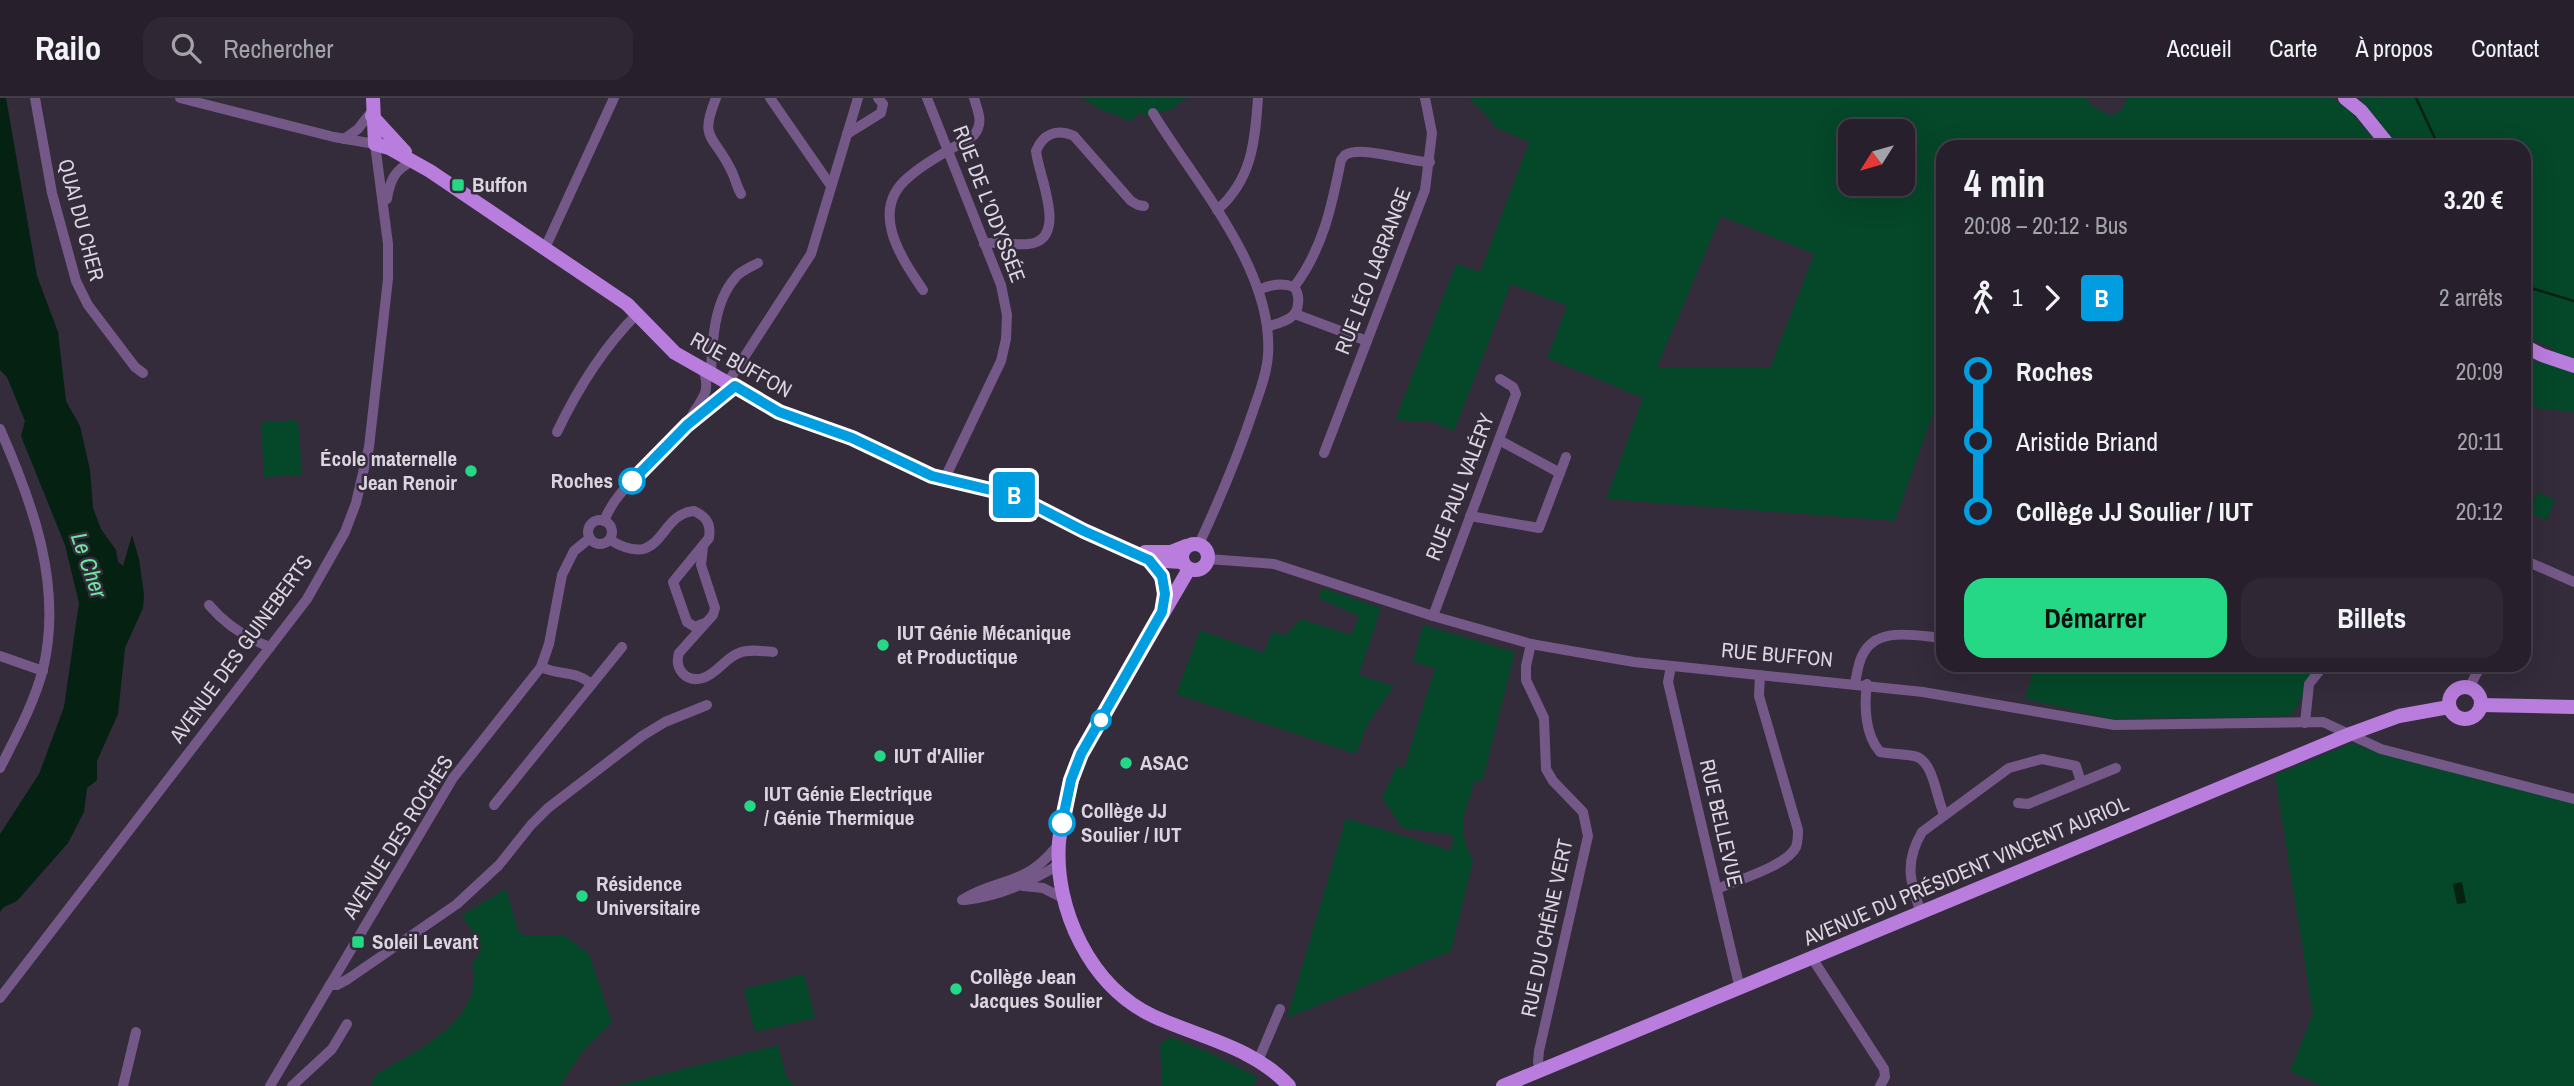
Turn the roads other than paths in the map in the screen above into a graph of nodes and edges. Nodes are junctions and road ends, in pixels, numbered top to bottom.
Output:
1 (35, 98) edge
2 (180, 98) edge
3 (614, 98) edge
4 (716, 98) edge
5 (770, 98) edge
6 (858, 98) edge
7 (878, 98) edge
8 (928, 98) edge
9 (974, 98) edge
10 (1258, 98) edge
11 (1425, 98) edge
12 (2345, 98) edge
13 (373, 108) edge
14 (1153, 113) dead end
15 (847, 134) junction
16 (344, 139) junction
17 (2384, 140) edge
18 (375, 144) junction
19 (948, 151) junction
20 (413, 161) junction
21 (1430, 162) junction
22 (831, 186) junction
23 (741, 194) dead end
24 (1144, 206) dead end
25 (385, 208) junction
26 (1217, 210) junction
27 (984, 244) junction
28 (545, 248) junction
29 (758, 263) dead end
30 (1294, 287) junction
31 (923, 290) dead end
32 (1258, 290) junction
33 (637, 314) junction
34 (1295, 314) junction
35 (1267, 327) junction
36 (1367, 341) junction
37 (2531, 350) edge
38 (2574, 366) edge
39 (707, 371) junction
40 (143, 373) dead end
41 (1500, 379) dead end
42 (732, 384) junction
43 (687, 425) junction
44 (0, 429) edge
45 (557, 432) dead end
46 (1499, 440) junction
47 (1324, 453) dead end
48 (1566, 457) dead end
49 (1560, 473) junction
50 (944, 480) junction
51 (1470, 516) junction
52 (604, 521) junction
53 (590, 538) junction
54 (610, 540) junction
55 (1193, 545) junction
56 (703, 547) junction
57 (1126, 550) junction
58 (1208, 559) junction
59 (1149, 560) junction
60 (2531, 565) edge
61 (1186, 566) junction
62 (2574, 582) edge
63 (209, 605) dead end
64 (1162, 612) junction
65 (1433, 616) junction
66 (687, 622) junction
67 (705, 623) junction
68 (1936, 637) edge
69 (247, 638) junction
70 (688, 642) junction
71 (1531, 644) junction
72 (270, 647) junction
73 (622, 647) dead end
74 (773, 652) dead end
75 (0, 656) edge
76 (259, 661) junction
77 (1671, 666) junction
78 (541, 667) junction
79 (43, 671) junction
80 (2318, 672) edge
81 (2478, 672) edge
82 (1760, 675) junction
83 (592, 684) junction
84 (1861, 684) junction
85 (2469, 688) junction
86 (708, 705) dead end
87 (2481, 705) junction
88 (2449, 707) junction
89 (2574, 707) edge
90 (2305, 723) junction
91 (2350, 734) junction
92 (0, 768) edge
93 (2116, 768) dead end
94 (2081, 782) junction
95 (2574, 799) edge
96 (2018, 803) dead end
97 (494, 805) dead end
98 (1944, 814) junction
99 (1059, 844) junction
100 (1060, 864) junction
101 (1021, 886) junction
102 (1717, 889) junction
103 (1065, 899) junction
104 (1921, 913) junction
105 (1812, 958) junction
106 (330, 985) junction
107 (1740, 989) junction
108 (0, 998) edge
109 (1280, 1009) dead end
110 (347, 1024) dead end
111 (136, 1032) dead end
112 (1258, 1061) junction
113 (1540, 1071) junction
114 (123, 1086) edge
115 (270, 1086) edge
116 (292, 1086) edge
117 (1289, 1086) edge
118 (1503, 1086) edge
119 (1880, 1086) edge

1 - 40 street, QUAI DU CHER
2 - 16 street
3 - 28 street
4 - 23 street
5 - 22 street
6 - 15 street
7 - 15 street
8 - 19 street, RUE DE L'ODYSSÉE
9 - 19 street
10 - 26 street
11 - 21 street, RUE LÉO LAGRANGE
12 - 17 main road
13 - 16 street
13 - 18 main road
13 - 20 main road
14 - 26 street
15 - 22 street
16 - 18 street
18 - 20 main road, RUE BUFFON
18 - 25 street, AVENUE DES GUINEBERTS
19 - 27 street, RUE DE L'ODYSSÉE
19 - 31 street
20 - 25 street
20 - 28 main road, RUE BUFFON
21 - 30 street
21 - 36 street, RUE LÉO LAGRANGE
22 - 42 street
24 - 27 street
25 - 72 street, AVENUE DES GUINEBERTS
26 - 32 street
27 - 50 street, RUE DE L'ODYSSÉE
28 - 33 main road, RUE BUFFON
29 - 39 street
30 - 32 street
30 - 34 street
32 - 35 street
33 - 39 main road, RUE BUFFON
33 - 45 street
34 - 35 street
34 - 36 street
35 - 55 street
36 - 47 street, RUE LÉO LAGRANGE
37 - 38 main road
39 - 42 main road, RUE BUFFON
39 - 43 street
41 - 46 street, RUE PAUL VALÉRY
42 - 43 street
42 - 50 main road, RUE BUFFON
43 - 52 street
44 - 79 street
46 - 49 street
46 - 51 street, RUE PAUL VALÉRY
48 - 49 street
49 - 51 street
50 - 57 main road, RUE BUFFON
51 - 65 street, RUE PAUL VALÉRY
52 - 53 street
52 - 54 street
53 - 54 street
53 - 78 street, AVENUE DES ROCHES
54 - 56 street
55 - 57 main road, RUE BUFFON
55 - 58 main road
55 - 61 main road
56 - 66 street
56 - 67 street
57 - 59 main road, RUE BUFFON
58 - 61 main road
58 - 65 street, RUE BUFFON
59 - 61 main road, RUE BUFFON
59 - 64 main road
60 - 62 street
61 - 64 main road
63 - 69 street
64 - 99 main road
65 - 71 street, RUE BUFFON
66 - 67 street
66 - 70 street
67 - 70 street
68 - 84 street
69 - 72 street
69 - 76 street
70 - 74 street
71 - 77 street, RUE BUFFON
71 - 113 street, RUE DU CHÊNE VERT
72 - 76 street, AVENUE DES GUINEBERTS
73 - 83 street
75 - 79 street
76 - 108 street, AVENUE DES GUINEBERTS
77 - 82 street, RUE BUFFON
77 - 102 street, RUE BELLEVUE
78 - 83 street
78 - 106 street, AVENUE DES ROCHES
79 - 92 street
80 - 90 street
81 - 85 street
82 - 84 street, RUE BUFFON
82 - 102 street
83 - 97 street
84 - 90 street, RUE BUFFON
84 - 98 street
85 - 87 main road
85 - 88 main road
86 - 106 street
87 - 88 main road
87 - 89 main road
88 - 91 main road, AVENUE DU PRÉSIDENT VINCENT AURIOL
90 - 91 street, RUE BUFFON
91 - 95 street, RUE BUFFON
91 - 104 main road, AVENUE DU PRÉSIDENT VINCENT AURIOL
93 - 94 street
94 - 96 street
94 - 98 street
98 - 104 street
99 - 100 main road
99 - 101 street
100 - 101 street
100 - 103 main road
101 - 103 street
102 - 107 street, RUE BELLEVUE
103 - 112 main road
104 - 105 main road, AVENUE DU PRÉSIDENT VINCENT AURIOL
105 - 107 main road, AVENUE DU PRÉSIDENT VINCENT AURIOL
105 - 119 street
106 - 115 street, AVENUE DES ROCHES
107 - 113 main road, AVENUE DU PRÉSIDENT VINCENT AURIOL
109 - 112 street
110 - 116 street
111 - 114 street
112 - 117 main road
113 - 118 main road, AVENUE DU PRÉSIDENT VINCENT AURIOL

